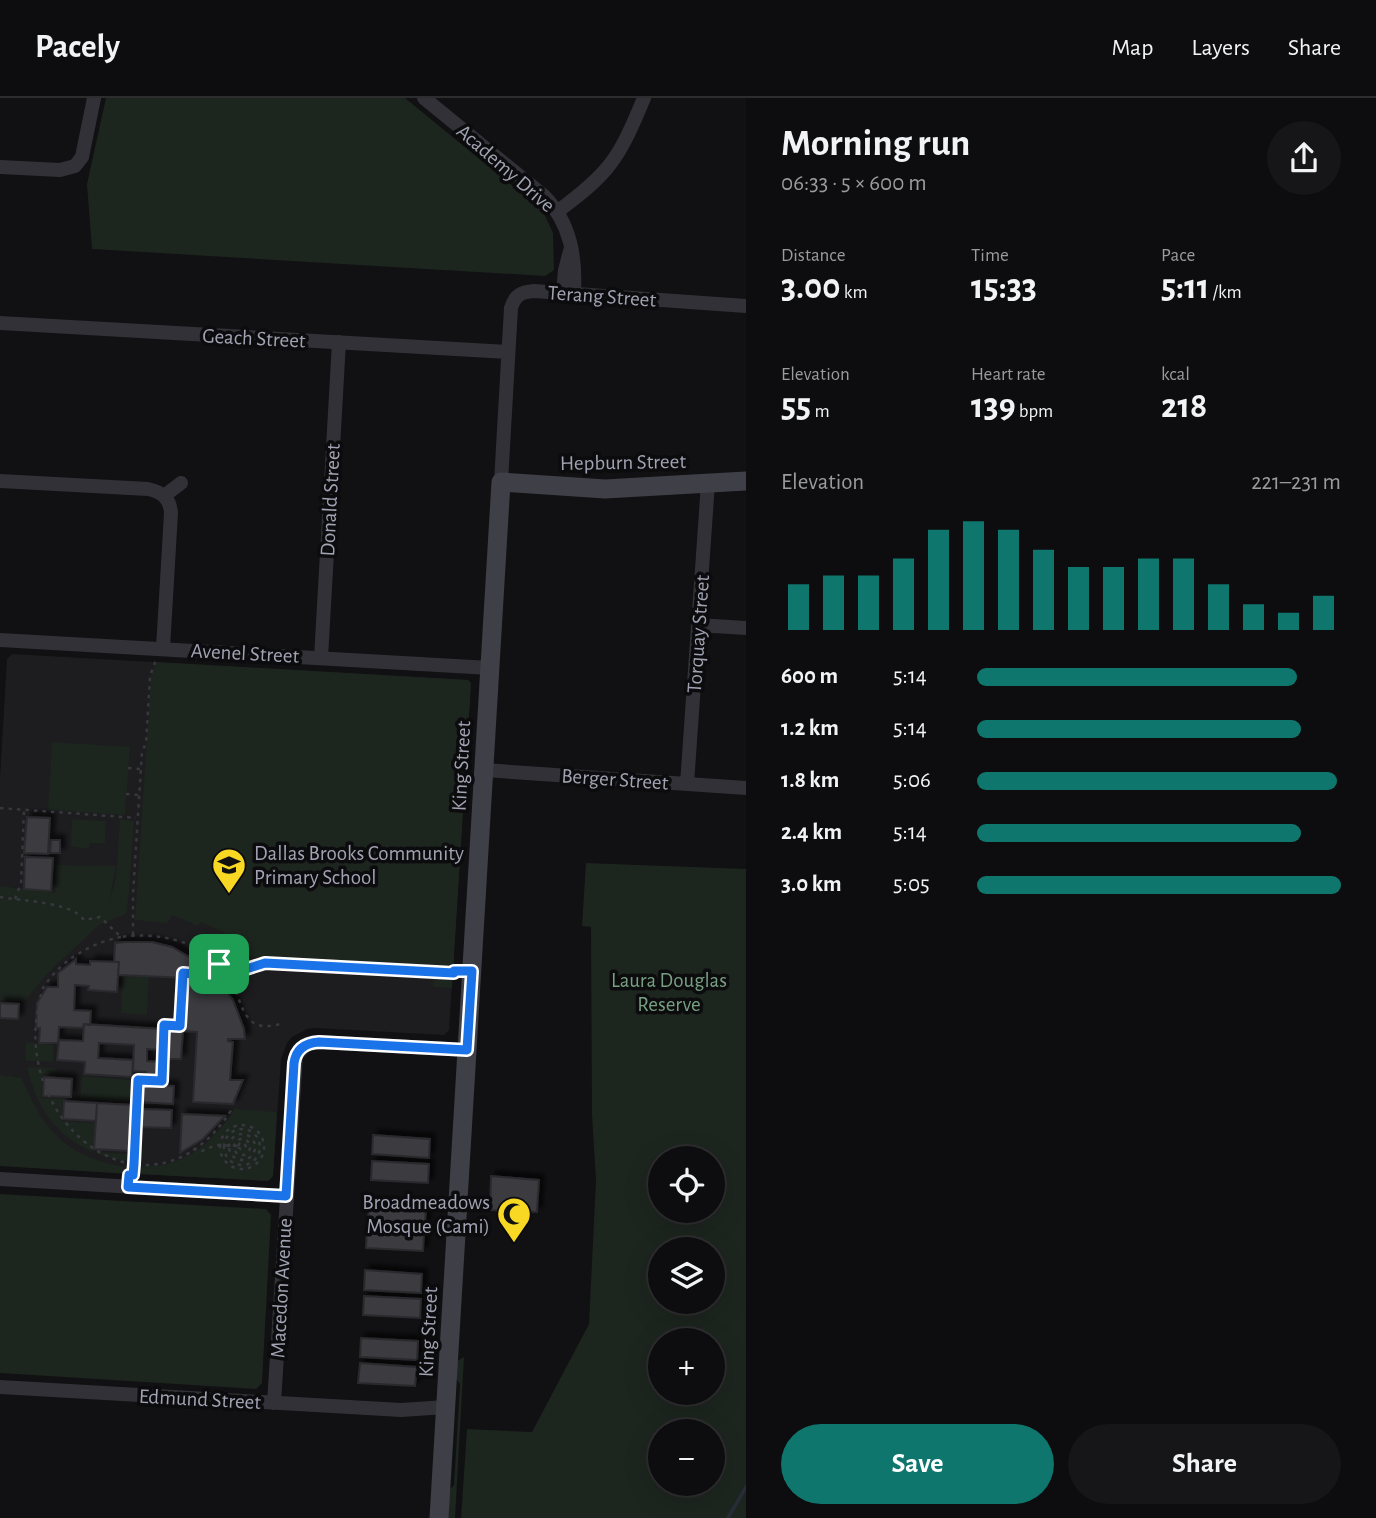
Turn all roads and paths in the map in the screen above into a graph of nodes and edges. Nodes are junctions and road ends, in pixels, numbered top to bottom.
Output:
1 (94, 98) edge
2 (424, 98) edge
3 (450, 98) edge
4 (644, 98) edge
5 (439, 111) junction
6 (0, 167) edge
7 (558, 211) junction
8 (569, 294) junction
9 (746, 306) edge
10 (0, 323) edge
11 (339, 342) junction
12 (508, 352) junction
13 (0, 481) edge
14 (746, 481) edge
15 (501, 482) junction
16 (181, 483) dead end
17 (708, 483) junction
18 (164, 496) junction
19 (698, 625) junction
20 (746, 628) edge
21 (0, 640) edge
22 (159, 654) junction
23 (321, 658) junction
24 (490, 668) junction
25 (128, 768) dead end
26 (141, 769) junction
27 (484, 770) junction
28 (687, 784) junction
29 (746, 788) edge
30 (126, 794) dead end
31 (139, 795) junction
32 (0, 808) edge
33 (24, 810) junction
34 (138, 818) junction
35 (0, 897) edge
36 (15, 900) junction
37 (133, 935) junction
38 (121, 937) junction
39 (219, 964) junction
40 (472, 971) junction
41 (35, 1002) dead end
42 (281, 1024) dead end
43 (467, 1050) junction
44 (232, 1109) dead end
45 (244, 1129) junction
46 (243, 1141) junction
47 (224, 1146) junction
48 (237, 1146) junction
49 (248, 1147) junction
50 (260, 1148) junction
51 (193, 1149) junction
52 (242, 1152) junction
53 (247, 1152) junction
54 (251, 1157) junction
55 (111, 1162) dead end
56 (246, 1162) junction
57 (134, 1164) junction
58 (239, 1164) junction
59 (0, 1180) edge
60 (128, 1187) junction
61 (286, 1196) junction
62 (0, 1388) edge
63 (274, 1403) junction
64 (446, 1413) junction
65 (439, 1518) edge

1 - 6 street
2 - 5 street, Academy Drive
3 - 5 street
4 - 7 street
5 - 7 street, Academy Drive
7 - 8 street, Academy Drive
8 - 9 street, Terang Street
8 - 12 street, Terang Street
10 - 11 street, Geach Street
11 - 12 street, Geach Street
11 - 23 street, Donald Street
12 - 15 street, King Street
13 - 18 street
14 - 17 street, Hepburn Street
15 - 17 street, Hepburn Street
15 - 24 street, King Street
16 - 18 street
17 - 19 street, Torquay Street
18 - 22 street
19 - 20 street
19 - 28 street, Torquay Street
21 - 22 street, Avenel Street
22 - 23 street, Avenel Street
22 - 26 path
23 - 24 street, Avenel Street
24 - 27 street, King Street
25 - 26 path
26 - 31 path
27 - 28 street, Berger Street
27 - 40 street, King Street
28 - 29 street, Berger Street
30 - 31 path
31 - 34 path
32 - 33 path
33 - 34 path
33 - 36 path
34 - 37 path
35 - 36 path
36 - 38 path
37 - 38 path
37 - 39 path
38 - 41 path
39 - 40 path
39 - 42 path
39 - 57 path
40 - 43 street, King Street
43 - 61 street, Macedon Avenue
43 - 64 street, King Street
44 - 51 path
45 - 46 path
45 - 47 path
45 - 47 path
45 - 50 path
45 - 50 path
46 - 48 path
46 - 49 path
47 - 48 path
47 - 51 path
47 - 58 path
47 - 58 path
48 - 52 path
49 - 52 path
49 - 53 path
50 - 54 path
50 - 56 path
50 - 58 path
51 - 57 path
52 - 53 path
53 - 54 path
54 - 56 path
55 - 57 path
56 - 58 path
57 - 60 path
59 - 60 street
60 - 61 street
61 - 63 street, Macedon Avenue
62 - 63 street, Edmund Street
63 - 64 street, Edmund Street
64 - 65 street, King Street

